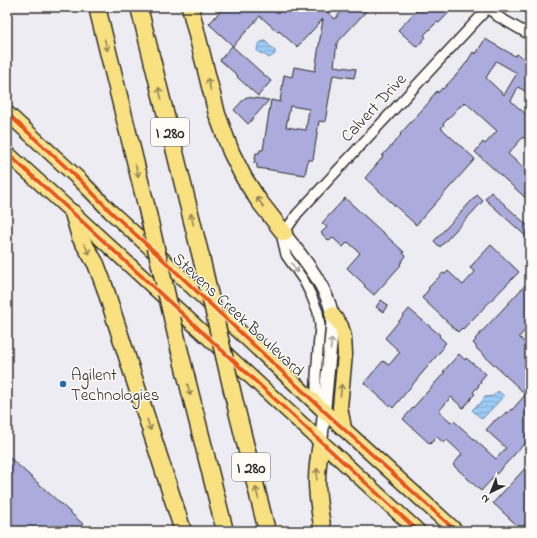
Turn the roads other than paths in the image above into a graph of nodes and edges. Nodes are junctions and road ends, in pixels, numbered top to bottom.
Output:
1 (97, 7) edge
2 (139, 7) edge
3 (190, 7) edge
4 (488, 7) edge
5 (530, 35) edge
6 (7, 113) edge
7 (7, 153) edge
8 (73, 213) junction
9 (284, 233) junction
10 (332, 314) junction
11 (320, 407) junction
12 (344, 428) junction
13 (322, 443) junction
14 (183, 531) edge
15 (225, 531) edge
16 (267, 531) edge
17 (323, 531) edge
18 (418, 531) edge
19 (456, 531) edge

1 -> 15 highway, I 280, bridge
16 -> 2 highway, I 280, bridge
9 -> 3 highway
4 - 5 street
4 - 9 street, Calvert Drive
6 - 11 main road, Stevens Creek Boulevard
7 - 8 main road
8 - 13 main road
8 -> 14 highway
9 - 10 main road
9 -> 11 street
11 -> 10 main road
12 -> 10 main road
11 - 12 main road, Stevens Creek Boulevard
11 - 13 main road
12 - 19 main road, Stevens Creek Boulevard
17 -> 13 highway
13 - 18 main road

